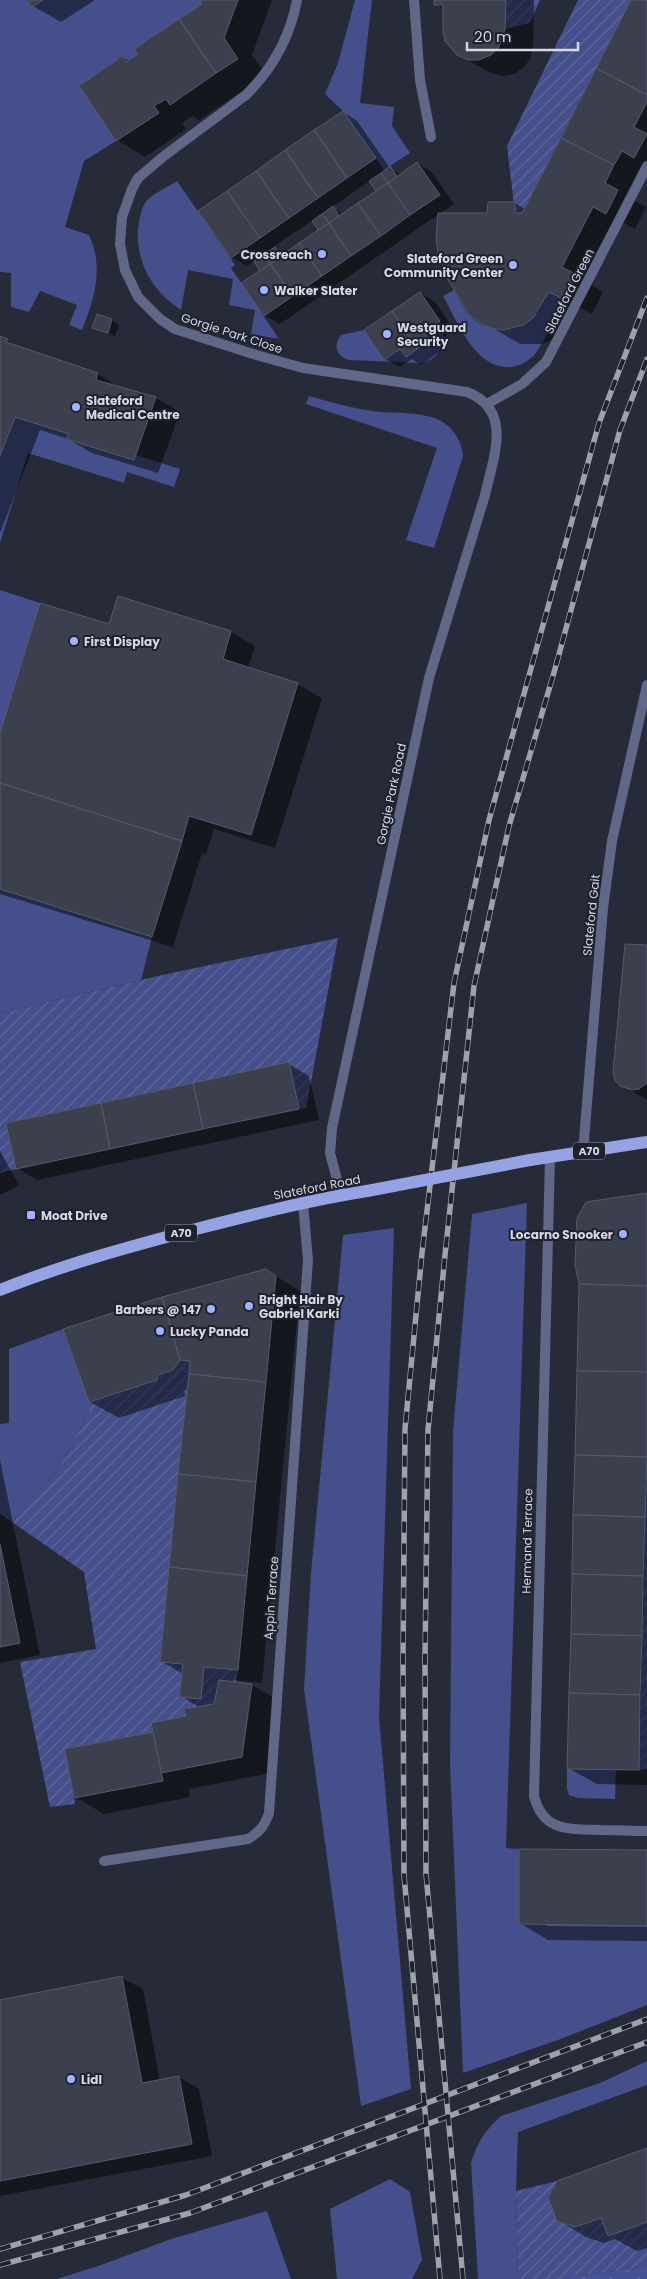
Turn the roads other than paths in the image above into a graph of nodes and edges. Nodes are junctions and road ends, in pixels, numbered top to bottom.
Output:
1 (296, 0) edge
2 (414, 0) edge
3 (431, 137) dead end
4 (647, 166) edge
5 (488, 404) junction
6 (647, 685) edge
7 (647, 1142) edge
8 (583, 1152) junction
9 (550, 1157) junction
10 (341, 1195) junction
11 (303, 1203) junction
12 (0, 1290) edge
13 (647, 1831) edge
14 (104, 1861) dead end

1 - 5 street, Gorgie Park Close
2 - 3 street
4 - 5 street, Slateford Green
5 - 10 street, Gorgie Park Road
6 - 8 street, Slateford Gait
7 - 8 main road, Slateford Road / A70
8 - 9 main road, Slateford Road / A70
9 - 10 main road, Slateford Road / A70, bridge
9 - 13 street, Hermand Terrace
10 - 11 main road, Slateford Road / A70
11 - 12 main road, Slateford Road / A70
11 - 14 street, Appin Terrace

